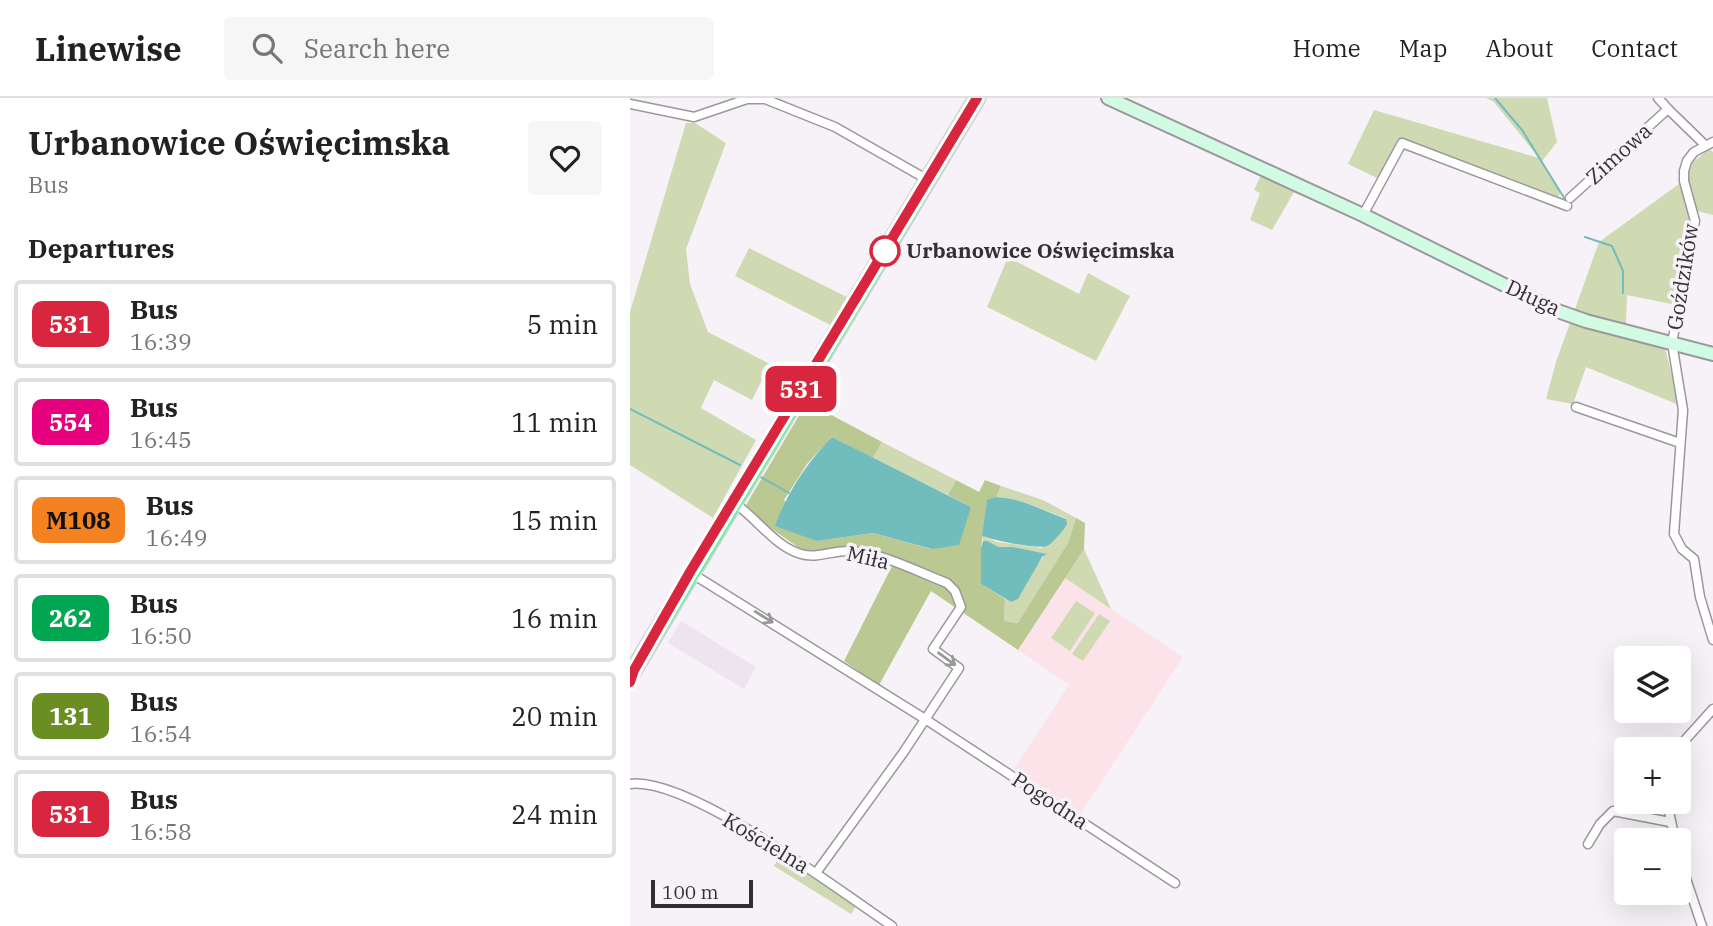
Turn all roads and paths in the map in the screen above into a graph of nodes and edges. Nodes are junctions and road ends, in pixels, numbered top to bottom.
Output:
1 (977, 98) edge
2 (1108, 98) edge
3 (1658, 98) edge
4 (630, 104) edge
5 (1668, 109) junction
6 (1709, 144) edge
7 (928, 180) junction
8 (1363, 215) junction
9 (1672, 343) junction
10 (1713, 354) edge
11 (1576, 407) dead end
12 (1680, 443) junction
13 (733, 502) junction
14 (690, 572) junction
15 (1713, 640) edge
16 (631, 676) edge
17 (1713, 709) edge
18 (925, 719) junction
19 (1688, 737) edge
20 (630, 784) edge
21 (1669, 814) edge
22 (1670, 822) junction
23 (1672, 828) edge
24 (1588, 844) dead end
25 (816, 873) junction
26 (1175, 883) dead end
27 (1691, 893) edge
28 (892, 926) edge
29 (1702, 926) edge

1 - 7 highway
2 - 8 street, Długa
3 - 5 street, Zimowa
4 - 7 street
5 - 6 street, Zimowa
5 - 8 street, Zimowa
6 - 9 street, Goździków
7 - 13 highway
8 - 9 street, Długa
9 - 10 street, Długa
9 - 12 street
11 - 12 street
12 - 15 street
13 - 14 highway
13 -> 18 street, Miła
14 - 16 highway
14 -> 18 street, Pogodna
17 - 19 street
18 - 25 street
18 - 26 street, Pogodna
20 - 25 street, Kościelna
21 - 22 street
22 - 23 street
22 - 24 street
25 - 28 street, Kościelna
27 - 29 street

